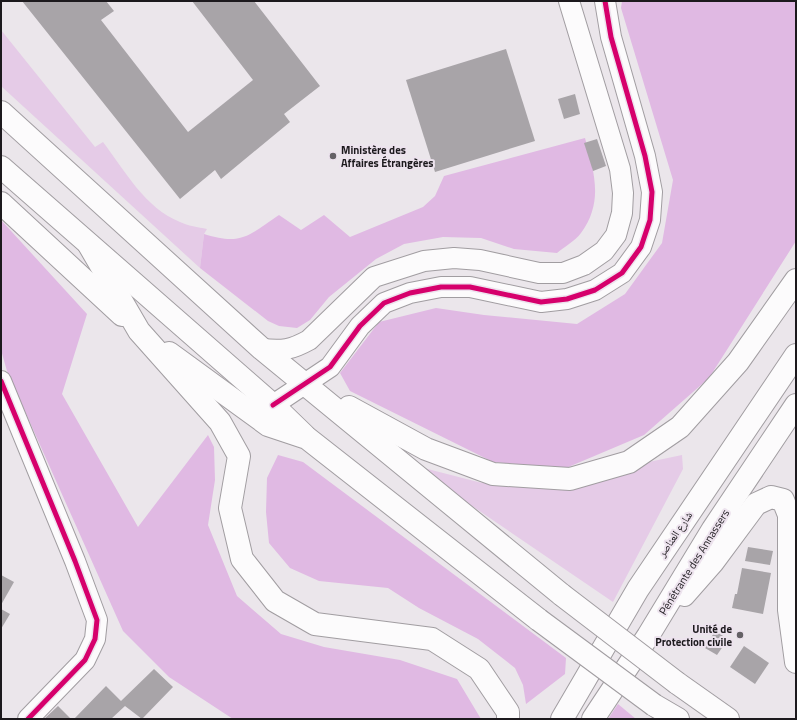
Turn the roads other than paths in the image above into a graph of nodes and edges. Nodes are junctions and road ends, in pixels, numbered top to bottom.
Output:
1 (570, 1) edge
2 (605, 1) edge
3 (1, 112) edge
4 (1, 127) edge
5 (1, 167) edge
6 (62, 167) junction
7 (1, 203) edge
8 (89, 245) junction
9 (796, 280) edge
10 (139, 331) junction
11 (262, 349) junction
12 (796, 355) edge
13 (1, 381) edge
14 (304, 383) junction
15 (273, 405) junction
16 (796, 405) edge
17 (307, 438) junction
18 (648, 636) junction
19 (796, 662) edge
20 (654, 705) junction
21 (28, 719) edge
22 (508, 719) edge
23 (562, 719) edge
24 (593, 719) edge
25 (672, 719) edge
26 (678, 719) edge
27 (728, 719) edge

1 - 11 street
2 - 14 street
3 - 6 highway
4 - 6 highway
5 - 8 highway
6 - 11 highway
7 - 10 highway
8 - 10 highway
8 - 15 highway
9 - 14 highway
10 - 17 highway
10 - 22 highway
11 - 14 highway
12 - 23 highway, شارع العناصر
13 - 21 street
14 - 15 street
14 - 27 highway, bridge
15 - 17 highway
16 - 18 highway, Pénétrante des Annassers
17 - 20 highway, bridge
18 - 19 highway
18 - 24 highway, Pénétrante des Annassers
20 - 25 highway
20 - 26 highway

